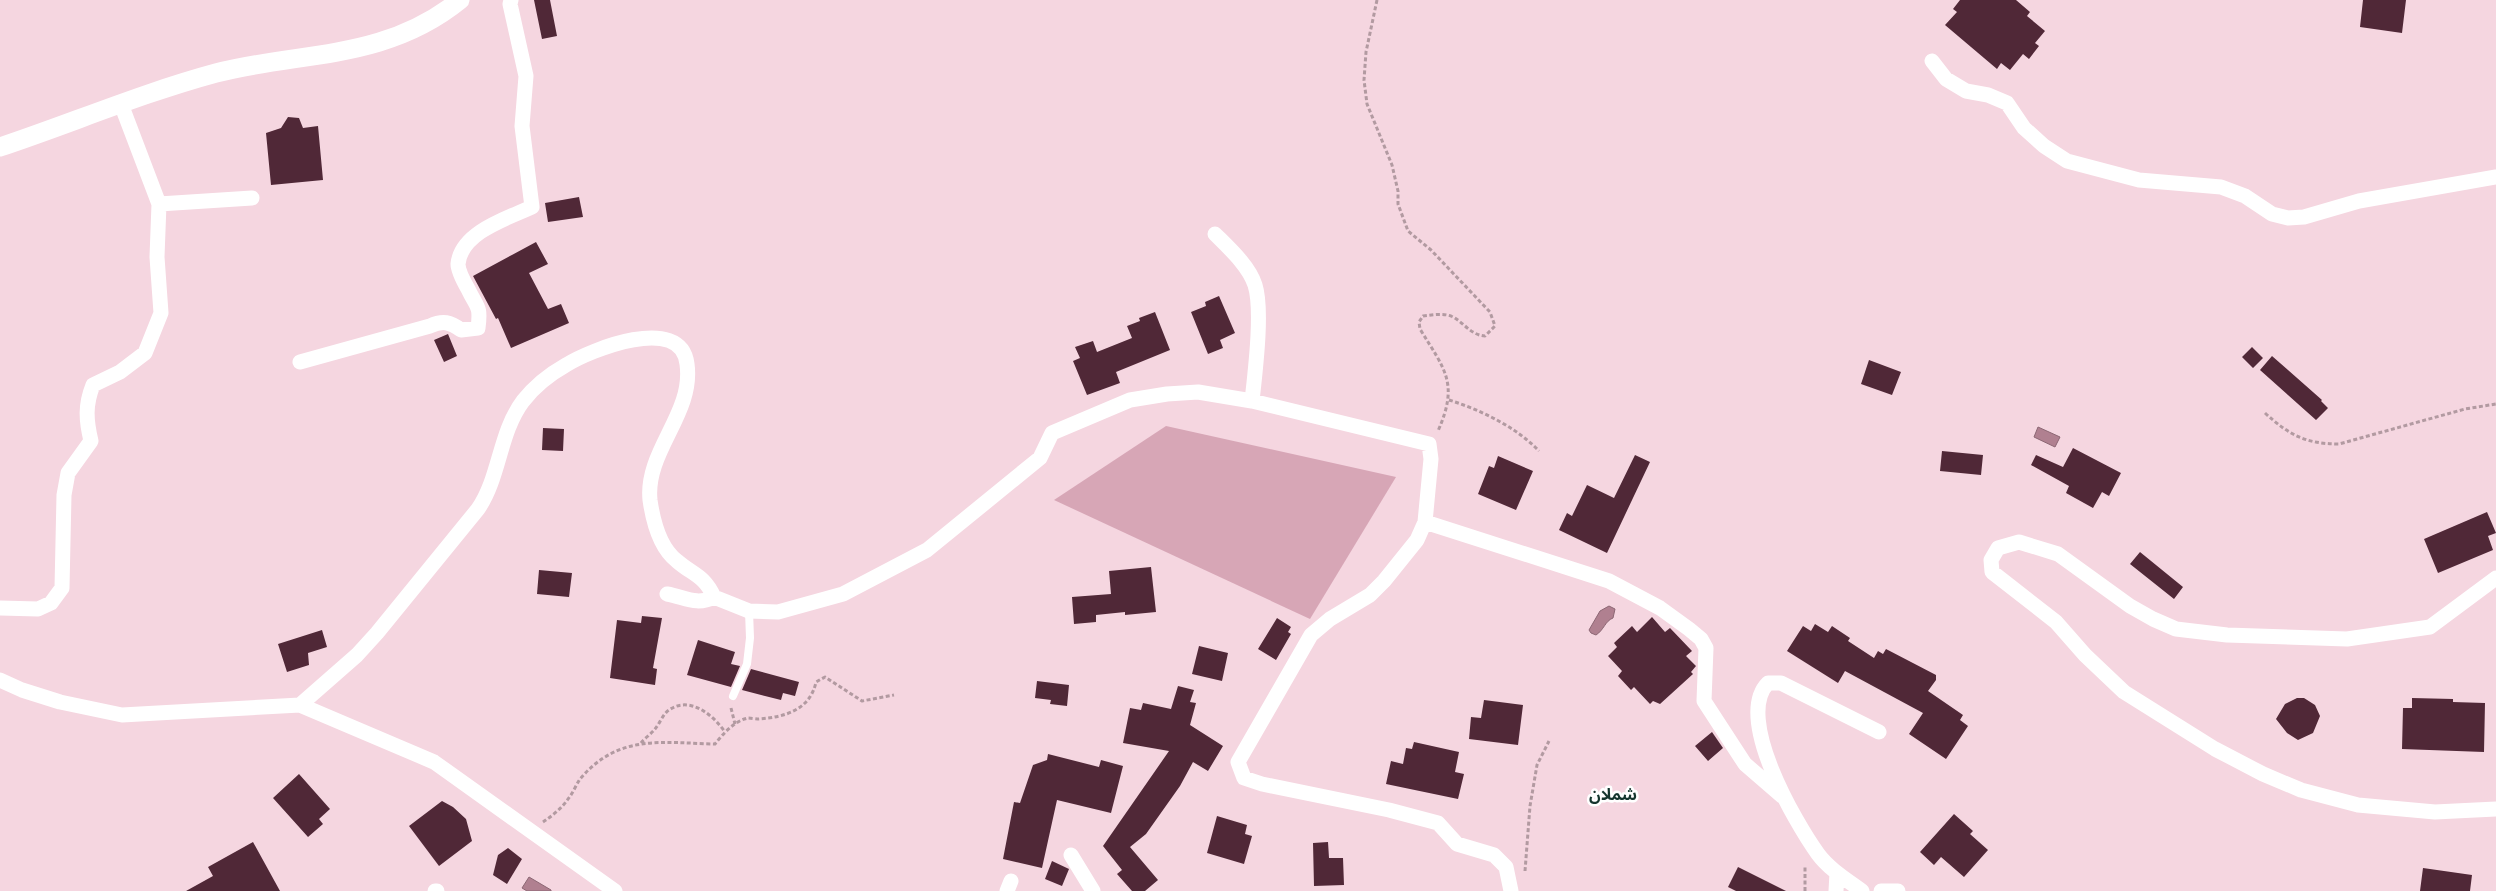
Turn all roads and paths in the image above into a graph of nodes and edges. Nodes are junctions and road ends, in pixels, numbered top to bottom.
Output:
1 (460, 0) edge
2 (511, 0) edge
3 (1377, 0) edge
4 (1932, 61) dead end
5 (121, 104) junction
6 (0, 147) edge
7 (2496, 177) edge
8 (252, 198) dead end
9 (159, 204) junction
10 (1215, 234) dead end
11 (300, 362) dead end
12 (1449, 400) junction
13 (1252, 401) junction
14 (2496, 404) edge
15 (2265, 413) dead end
16 (1430, 444) junction
17 (1539, 451) dead end
18 (1425, 522) junction
19 (2496, 578) edge
20 (667, 594) dead end
21 (714, 597) junction
22 (0, 608) edge
23 (748, 611) junction
24 (0, 680) edge
25 (894, 695) dead end
26 (733, 696) dead end
27 (300, 705) junction
28 (725, 732) junction
29 (1879, 732) dead end
30 (1549, 740) dead end
31 (640, 743) junction
32 (1782, 796) junction
33 (2496, 808) edge
34 (531, 831) junction
35 (1071, 855) dead end
36 (1819, 855) junction
37 (1837, 872) junction
38 (1510, 886) edge
39 (615, 891) edge
40 (1093, 891) edge
41 (1805, 891) edge
42 (1836, 891) edge
43 (1862, 891) edge
44 (1882, 891) edge
45 (1898, 891) edge

1 - 5 street
2 - 11 street
3 - 12 path
4 - 7 street
5 - 6 street
5 - 9 street
8 - 9 street
9 - 22 street
10 - 13 street
12 - 16 path
12 - 17 path
13 - 16 street
13 - 23 street
14 - 15 path
16 - 18 street
18 - 32 street
18 - 38 street
19 - 33 street
20 - 21 street
21 - 23 street
21 - 27 street
23 - 26 lane
24 - 27 street
25 - 28 path
27 - 34 street
28 - 31 path
28 - 31 path
29 - 32 street
30 - 38 path
31 - 34 path
32 - 36 street
34 - 39 street
35 - 40 street
36 - 37 street
36 - 41 path
37 - 42 street
37 - 43 street
44 - 45 street

